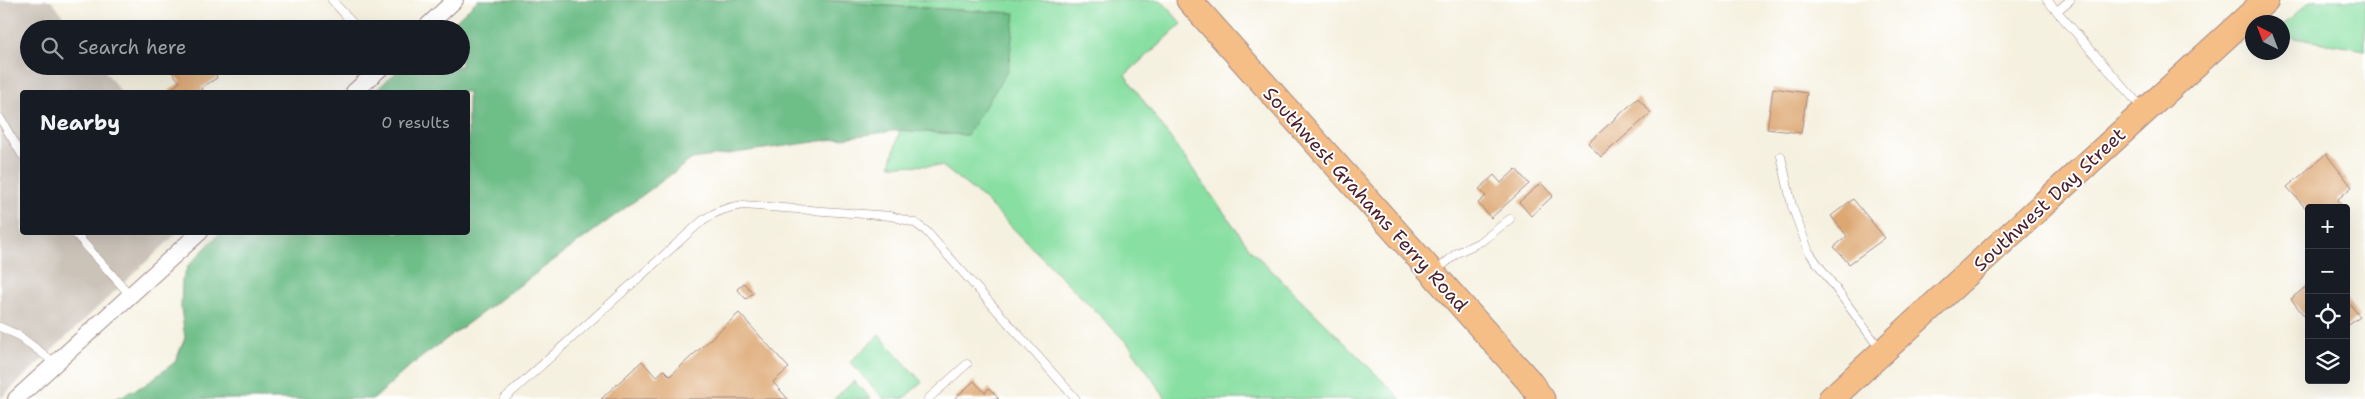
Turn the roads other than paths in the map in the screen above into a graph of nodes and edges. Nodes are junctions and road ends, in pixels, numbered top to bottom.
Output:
1 (332, 0) edge
2 (455, 0) edge
3 (1189, 0) edge
4 (2047, 0) edge
5 (2070, 0) edge
6 (2266, 0) edge
7 (2056, 11) junction
8 (350, 20) edge
9 (434, 20) edge
10 (373, 75) edge
11 (356, 90) edge
12 (2145, 111) junction
13 (0, 118) edge
14 (20, 152) edge
15 (1781, 156) dead end
16 (1510, 219) dead end
17 (77, 235) edge
18 (197, 235) edge
19 (1433, 274) junction
20 (131, 296) junction
21 (0, 326) edge
22 (1882, 352) junction
23 (55, 363) junction
24 (967, 364) dead end
25 (16, 399) edge
26 (504, 399) edge
27 (928, 399) edge
28 (1076, 399) edge
29 (1542, 399) edge
30 (1831, 399) edge

1 - 8 lane
2 - 9 street
3 - 19 main road, Southwest Grahams Ferry Road
4 - 7 lane
5 - 7 lane
6 - 12 main road, Southwest Day Street
7 - 12 lane
10 - 11 street
12 - 22 main road, Southwest Day Street
13 - 14 lane
15 - 22 lane
16 - 19 lane
17 - 20 lane
18 - 20 street
19 - 29 main road, Southwest Grahams Ferry Road
20 - 23 street
21 - 23 lane
22 - 30 main road, Southwest Day Street
23 - 25 street
24 - 27 lane
26 - 28 lane

